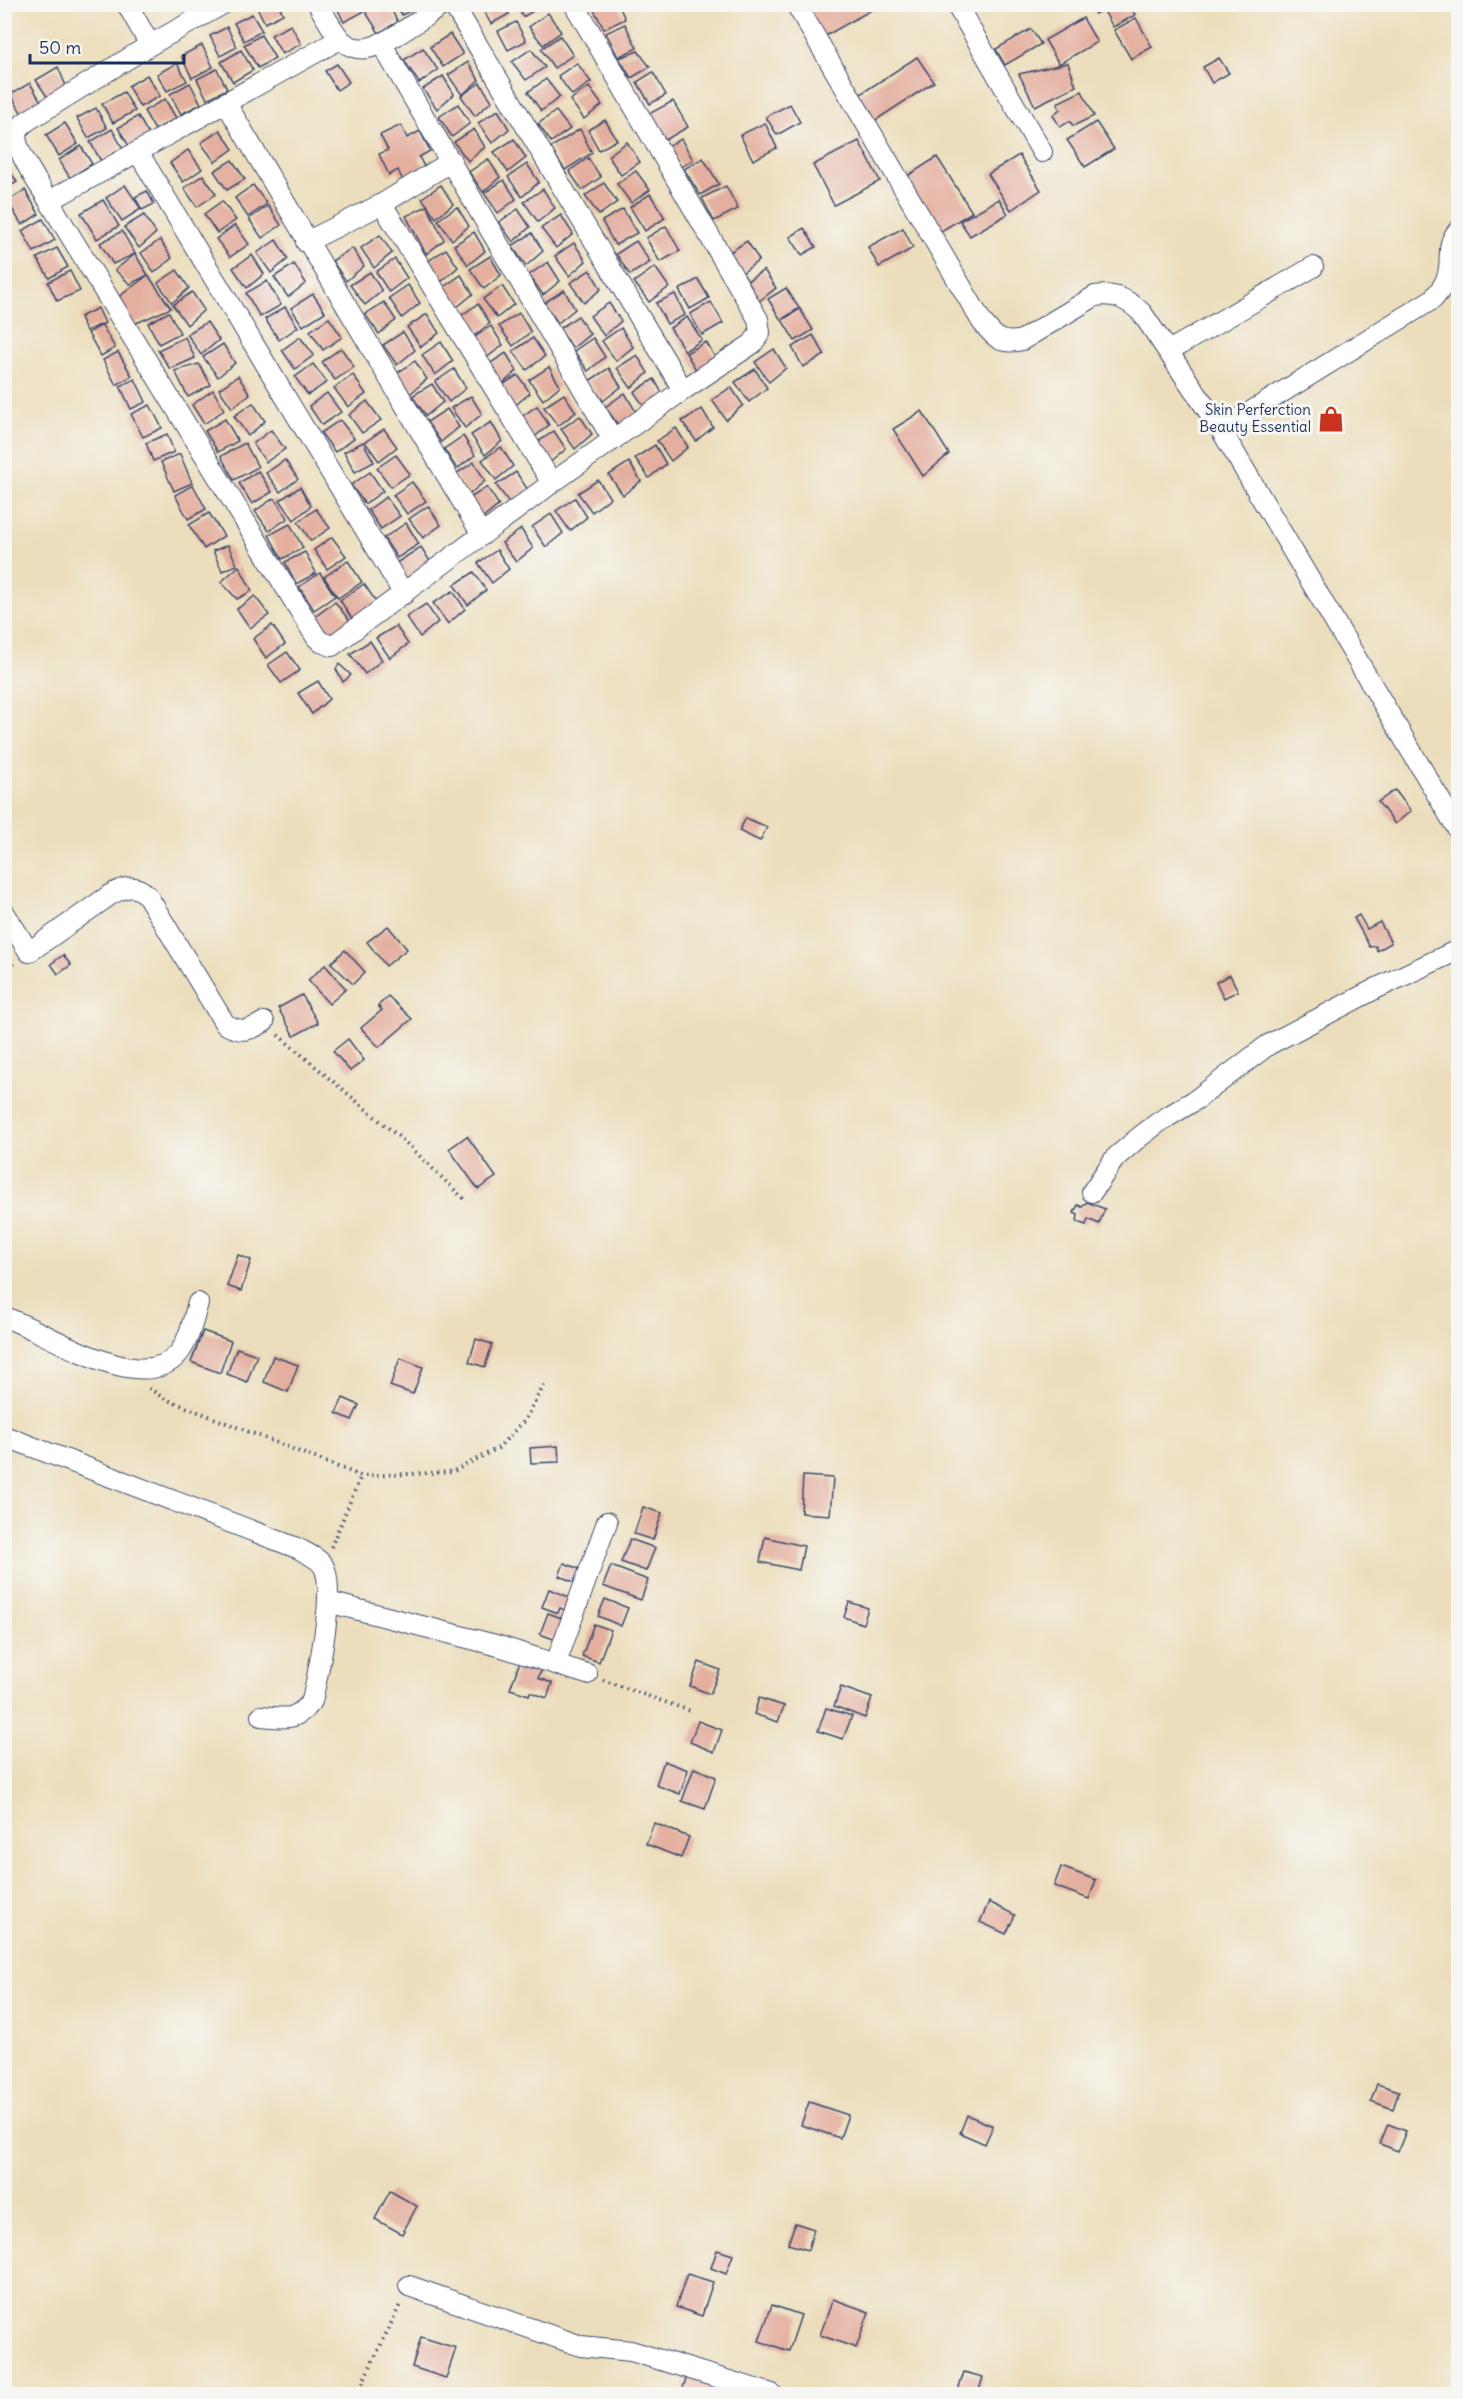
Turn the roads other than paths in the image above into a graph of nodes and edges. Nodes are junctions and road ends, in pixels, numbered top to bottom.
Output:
1 (127, 4) edge
2 (223, 4) edge
3 (318, 4) edge
4 (444, 4) edge
5 (453, 4) edge
6 (574, 4) edge
7 (796, 4) edge
8 (956, 4) edge
9 (340, 39) junction
10 (381, 43) junction
11 (150, 45) junction
12 (226, 103) junction
13 (138, 152) junction
14 (1042, 152) dead end
15 (452, 161) junction
16 (49, 201) junction
17 (382, 204) junction
18 (1458, 231) edge
19 (306, 242) junction
20 (1312, 267) dead end
21 (1169, 351) junction
22 (683, 390) junction
23 (1221, 430) junction
24 (613, 440) junction
25 (552, 483) junction
26 (482, 535) junction
27 (404, 594) junction
28 (1458, 830) edge
29 (4, 912) edge
30 (1458, 950) edge
31 (264, 1022) road end
32 (1092, 1192) dead end
33 (198, 1303) dead end
34 (4, 1317) edge
35 (4, 1436) edge
36 (608, 1522) dead end
37 (328, 1602) junction
38 (556, 1664) junction
39 (587, 1674) dead end
40 (261, 1716) dead end
41 (409, 2286) road end
42 (772, 2394) edge

1 - 11 street
2 - 11 street
3 - 9 street
4 - 10 street
5 - 22 street
6 - 22 street
7 - 21 street
8 - 14 street
9 - 10 street
9 - 12 street
10 - 15 street
11 - 16 street
12 - 13 street
12 - 19 street
13 - 16 street
13 - 27 street
15 - 17 street
15 - 24 street
16 - 27 street
17 - 19 street
17 - 25 street
18 - 23 street
19 - 26 street
20 - 21 street
21 - 23 street
22 - 24 street
23 - 28 street
24 - 25 street
25 - 26 street
26 - 27 street
29 - 31 street
30 - 32 street
33 - 34 street
35 - 37 street
36 - 38 street
37 - 38 street
37 - 40 street
38 - 39 street
41 - 42 street

